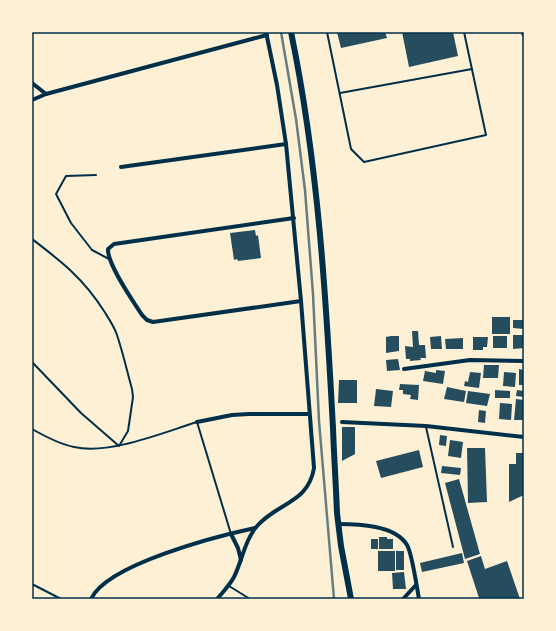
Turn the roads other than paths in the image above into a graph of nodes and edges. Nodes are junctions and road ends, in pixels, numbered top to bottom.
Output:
1 (291, 32) edge
2 (327, 32) edge
3 (464, 32) edge
4 (523, 32) edge
5 (267, 34) edge
6 (524, 35) edge
7 (472, 69) junction
8 (32, 83) edge
9 (46, 94) junction
10 (340, 94) junction
11 (32, 100) edge
12 (286, 144) junction
13 (121, 166) dead end
14 (96, 175) dead end
15 (294, 218) junction
16 (32, 239) edge
17 (109, 259) junction
18 (301, 301) junction
19 (524, 361) edge
20 (32, 362) edge
21 (404, 369) dead end
22 (309, 414) junction
23 (197, 422) junction
24 (342, 422) dead end
25 (426, 426) junction
26 (32, 429) edge
27 (524, 437) edge
28 (119, 446) junction
29 (338, 524) junction
30 (255, 528) junction
31 (231, 534) junction
32 (453, 547) dead end
33 (241, 560) junction
34 (32, 584) edge
35 (416, 585) junction
36 (229, 586) junction
37 (61, 599) edge
38 (91, 599) edge
39 (217, 599) edge
40 (250, 599) edge
41 (351, 599) edge
42 (403, 599) edge
43 (419, 599) edge

1 - 29 main road
2 - 10 lane
3 - 7 lane
4 - 6 street
5 - 9 street
5 - 12 street
7 - 10 lane
7 - 10 lane
8 - 9 street
9 - 11 street
12 - 13 street
12 - 15 street
14 - 17 lane
15 - 17 street
15 - 18 street
16 - 28 lane
17 - 18 street
18 - 22 street
19 - 21 street
20 - 28 lane
22 - 23 street
22 - 30 street
23 - 28 lane
23 - 31 lane
24 - 25 street
25 - 27 street
25 - 32 lane
26 - 28 lane
29 - 35 street
29 - 41 main road
30 - 31 street
30 - 33 street
31 - 33 street
31 - 38 street
33 - 36 street
34 - 37 lane
35 - 42 street
35 - 43 street
36 - 39 street
36 - 40 lane

